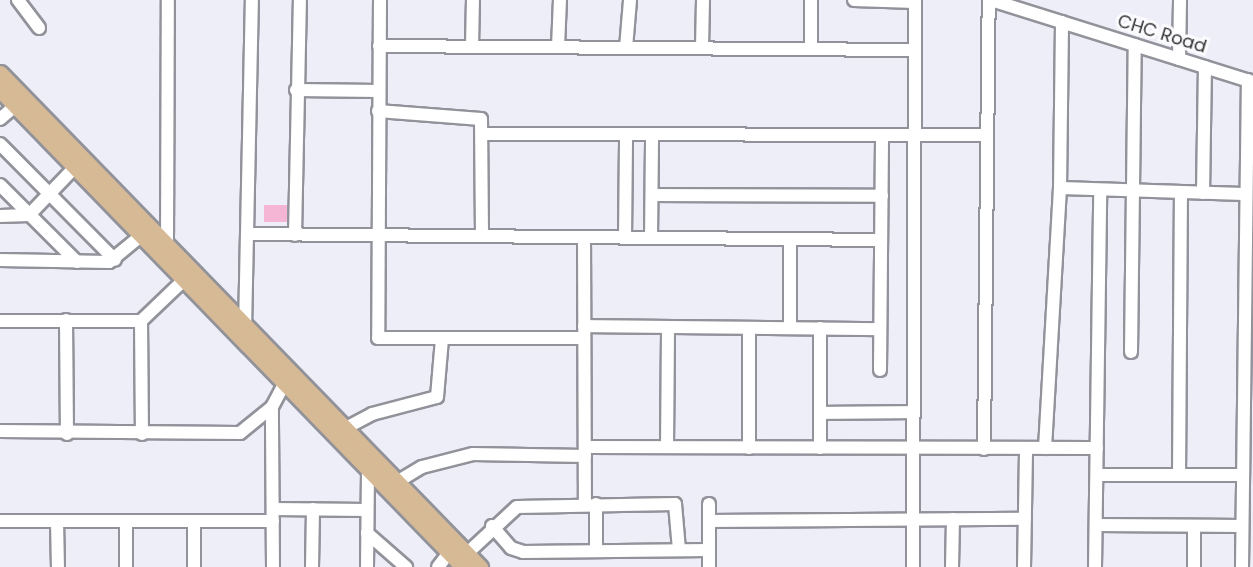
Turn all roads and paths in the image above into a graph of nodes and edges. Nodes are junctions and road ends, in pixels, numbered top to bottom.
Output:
1 (18, 0) edge
2 (168, 0) edge
3 (252, 0) edge
4 (300, 0) edge
5 (380, 0) edge
6 (473, 0) edge
7 (560, 0) edge
8 (630, 0) edge
9 (703, 0) edge
10 (811, 0) edge
11 (854, 0) edge
12 (1180, 0) edge
13 (915, 1) edge
14 (995, 1) edge
15 (1062, 22) junction
16 (39, 28) dead end
17 (1135, 45) junction
18 (379, 46) junction
19 (472, 46) junction
20 (558, 47) junction
21 (626, 48) junction
22 (702, 48) junction
23 (811, 49) junction
24 (915, 50) junction
25 (1179, 59) junction
26 (1205, 67) junction
27 (0, 74) edge
28 (1250, 81) edge
29 (0, 90) edge
30 (296, 90) junction
31 (379, 91) junction
32 (15, 106) junction
33 (378, 111) junction
34 (0, 119) edge
35 (483, 134) junction
36 (626, 135) junction
37 (652, 135) junction
38 (987, 135) junction
39 (882, 136) junction
40 (915, 136) junction
41 (0, 144) edge
42 (79, 163) junction
43 (0, 185) edge
44 (1060, 188) junction
45 (1100, 190) junction
46 (1132, 190) junction
47 (1181, 192) junction
48 (1203, 193) junction
49 (1245, 194) junction
50 (49, 195) junction
51 (652, 195) junction
52 (882, 196) junction
53 (29, 214) junction
54 (0, 216) edge
55 (143, 234) junction
56 (248, 234) junction
57 (295, 235) junction
58 (377, 235) junction
59 (482, 236) junction
60 (584, 237) junction
61 (625, 238) junction
62 (651, 238) junction
63 (790, 239) junction
64 (881, 240) junction
65 (167, 243) junction
66 (0, 260) edge
67 (115, 260) junction
68 (77, 262) junction
69 (186, 278) junction
70 (0, 321) edge
71 (66, 321) junction
72 (141, 321) junction
73 (245, 323) junction
74 (668, 327) junction
75 (750, 328) junction
76 (790, 328) junction
77 (820, 328) junction
78 (880, 329) junction
79 (584, 332) junction
80 (442, 339) junction
81 (245, 340) junction
82 (1131, 352) dead end
83 (880, 370) dead end
84 (285, 383) junction
85 (273, 407) junction
86 (914, 412) junction
87 (820, 413) junction
88 (344, 429) junction
89 (0, 431) edge
90 (67, 434) junction
91 (142, 434) junction
92 (667, 447) junction
93 (749, 448) junction
94 (820, 448) junction
95 (984, 448) junction
96 (1026, 448) junction
97 (1045, 448) junction
98 (1097, 448) junction
99 (914, 449) junction
100 (585, 452) junction
101 (368, 470) junction
102 (1097, 475) junction
103 (1179, 475) junction
104 (1240, 475) junction
105 (392, 485) junction
106 (591, 504) junction
107 (709, 504) dead end
108 (313, 509) junction
109 (367, 510) junction
110 (273, 515) junction
111 (952, 519) junction
112 (1025, 519) junction
113 (913, 520) junction
114 (0, 521) edge
115 (57, 521) junction
116 (126, 521) junction
117 (194, 521) junction
118 (709, 521) junction
119 (1096, 525) junction
120 (492, 526) junction
121 (1194, 526) junction
122 (1241, 526) junction
123 (367, 533) junction
124 (596, 550) junction
125 (680, 550) junction
126 (709, 550) junction
127 (459, 559) edge
128 (58, 567) edge
129 (126, 567) edge
130 (194, 567) edge
131 (273, 567) edge
132 (312, 567) edge
133 (367, 567) edge
134 (406, 567) edge
135 (438, 567) edge
136 (480, 567) edge
137 (709, 567) edge
138 (913, 567) edge
139 (952, 567) edge
140 (1024, 567) edge
141 (1095, 567) edge
142 (1194, 567) edge
143 (1242, 567) edge

1 - 16 street
2 - 65 street
3 - 56 street
4 - 30 street
5 - 18 street
6 - 19 street
7 - 20 street
8 - 21 street
9 - 22 street
10 - 23 street
11 - 13 street
12 - 25 street
13 - 24 street
14 - 15 street, CHC Road
14 - 38 street
15 - 17 street, CHC Road
15 - 44 street
17 - 25 street, CHC Road
17 - 46 street
18 - 19 street
18 - 31 street
19 - 20 street
20 - 21 street
21 - 22 street
22 - 23 street
23 - 24 street
24 - 40 street
25 - 26 street, CHC Road
26 - 28 street, CHC Road
26 - 48 street
27 - 42 main road
28 - 49 street
29 - 32 main road
30 - 31 street
30 - 57 street
31 - 33 street
32 - 34 street
32 - 42 main road
33 - 35 street
33 - 58 street
35 - 36 street
35 - 59 street
36 - 37 street
36 - 61 street
37 - 39 street
37 - 51 street
38 - 40 street
38 - 95 street
39 - 40 street
39 - 52 street
40 - 86 street
41 - 50 street
42 - 50 street
42 - 55 main road
42 - 65 main road
43 - 53 street
44 - 45 street
44 - 97 street
45 - 46 street
45 - 98 street
46 - 47 street
46 - 82 street
47 - 48 street
47 - 103 street
48 - 49 street
49 - 104 street
50 - 53 street
50 - 67 street
51 - 52 street
51 - 62 street
52 - 64 street
53 - 54 street
53 - 68 street
55 - 67 street
55 - 69 main road
56 - 57 street
56 - 73 street
57 - 58 street
58 - 59 street
58 - 80 street
59 - 60 street
60 - 61 street
60 - 79 street
61 - 62 street
62 - 63 street
63 - 64 street
63 - 76 street
64 - 78 street
65 - 73 main road
66 - 68 street
67 - 68 street
69 - 72 street
69 - 81 main road
70 - 71 street
71 - 72 street
71 - 90 street
72 - 91 street
73 - 81 street
73 - 88 main road
74 - 75 street
74 - 79 street
74 - 92 street
75 - 76 street
75 - 93 street
76 - 77 street
77 - 78 street
77 - 87 street
78 - 83 street
79 - 80 street
79 - 100 street
80 - 88 street
81 - 84 main road
84 - 85 street
84 - 101 main road
85 - 91 street
85 - 110 street
86 - 87 street
86 - 99 street
87 - 94 street
88 - 105 main road
89 - 90 street
90 - 91 street
92 - 93 street
92 - 100 street
93 - 94 street
94 - 99 street
95 - 96 street
95 - 99 street
96 - 97 street
96 - 112 street
97 - 98 street
98 - 102 street
99 - 113 street
100 - 105 street
100 - 106 street
101 - 105 main road
101 - 109 street
102 - 103 street
102 - 119 street
103 - 104 street
104 - 122 street
105 - 127 main road
106 - 120 street
106 - 124 street
106 - 125 street
107 - 118 street
108 - 109 street
108 - 110 street
108 - 132 street
109 - 123 street
110 - 117 street
110 - 131 street
111 - 112 street
111 - 113 street
111 - 139 street
112 - 140 street
113 - 118 street
113 - 138 street
114 - 115 street
115 - 116 street
115 - 128 street
116 - 117 street
116 - 129 street
117 - 130 street
118 - 126 street
119 - 121 street
119 - 141 street
120 - 124 street
120 - 127 street
121 - 122 street
121 - 142 street
122 - 143 street
123 - 133 street
123 - 134 street
124 - 125 street
125 - 126 street
126 - 137 street
127 - 135 street
127 - 136 main road

